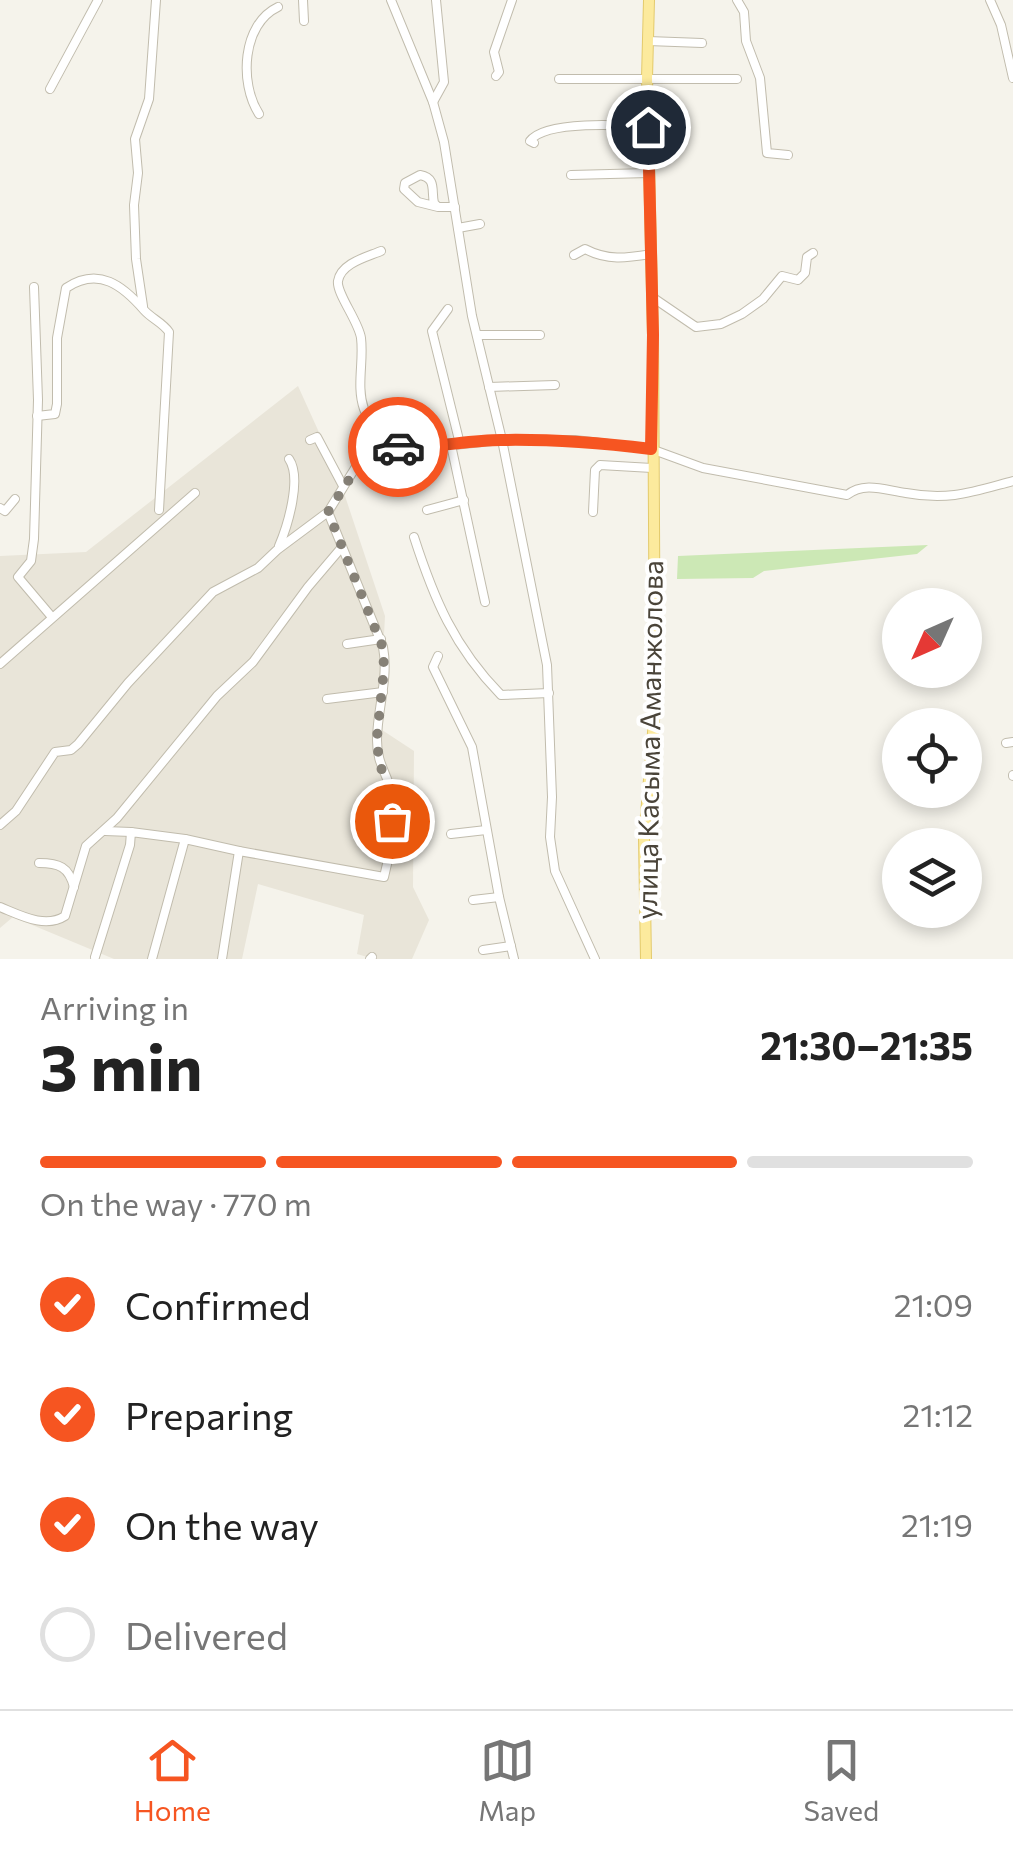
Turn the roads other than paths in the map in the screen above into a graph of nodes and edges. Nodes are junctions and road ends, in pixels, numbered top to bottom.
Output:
1 (98, 0) edge
2 (156, 0) edge
3 (303, 0) edge
4 (391, 0) edge
5 (436, 0) edge
6 (512, 0) edge
7 (649, 0) edge
8 (737, 0) edge
9 (990, 0) edge
10 (278, 6) dead end
11 (304, 22) dead end
12 (648, 41) junction
13 (702, 44) dead end
14 (496, 76) dead end
15 (560, 78) dead end
16 (647, 78) junction
17 (1013, 78) edge
18 (737, 79) dead end
19 (50, 89) dead end
20 (433, 102) junction
21 (259, 114) dead end
22 (648, 127) junction
23 (534, 144) dead end
24 (788, 155) dead end
25 (649, 173) junction
26 (571, 175) dead end
27 (438, 207) junction
28 (455, 207) junction
29 (480, 224) dead end
30 (458, 228) junction
31 (381, 251) dead end
32 (813, 253) dead end
33 (574, 254) dead end
34 (651, 254) junction
35 (34, 287) dead end
36 (652, 297) junction
37 (143, 308) junction
38 (448, 309) dead end
39 (477, 335) junction
40 (540, 335) dead end
41 (555, 385) dead end
42 (488, 387) junction
43 (37, 416) junction
44 (310, 440) dead end
45 (502, 440) junction
46 (456, 445) junction
47 (392, 446) junction
48 (651, 449) junction
49 (288, 460) dead end
50 (652, 468) junction
51 (1013, 481) edge
52 (343, 486) junction
53 (195, 494) dead end
54 (15, 499) dead end
55 (464, 500) junction
56 (0, 508) edge
57 (160, 510) dead end
58 (427, 510) dead end
59 (328, 512) junction
60 (593, 512) dead end
61 (414, 537) dead end
62 (342, 547) junction
63 (277, 550) junction
64 (485, 602) dead end
65 (51, 616) junction
66 (380, 639) junction
67 (346, 644) dead end
68 (438, 656) dead end
69 (0, 664) edge
70 (383, 692) junction
71 (550, 693) junction
72 (327, 699) dead end
73 (0, 825) edge
74 (486, 830) junction
75 (105, 831) junction
76 (130, 832) junction
77 (452, 834) dead end
78 (185, 840) junction
79 (239, 851) junction
80 (39, 863) dead end
81 (74, 887) junction
82 (499, 897) junction
83 (473, 900) dead end
84 (0, 907) edge
85 (510, 946) junction
86 (483, 950) dead end
87 (96, 957) edge
88 (152, 959) edge
89 (222, 959) edge
90 (514, 959) edge
91 (595, 959) edge
92 (646, 959) edge

1 - 19 street
2 - 37 street
3 - 11 street
4 - 20 street
5 - 20 street
6 - 14 street
7 - 12 main road, улица Касыма Аманжолова
8 - 24 street
9 - 17 street
10 - 21 street
12 - 13 street
12 - 16 main road, улица Касыма Аманжолова
15 - 16 street
16 - 18 street
16 - 22 main road, улица Касыма Аманжолова
20 - 28 street
22 - 23 street
22 - 25 main road, улица Касыма Аманжолова
25 - 26 street
25 - 34 main road, улица Касыма Аманжолова
27 - 27 street
27 - 28 street
28 - 30 street
29 - 30 street
30 - 39 street
31 - 47 street
32 - 36 street
33 - 34 street
34 - 36 main road, улица Касыма Аманжолова
35 - 43 street
36 - 48 main road, улица Касыма Аманжолова
37 - 43 street
37 - 57 street
38 - 46 street
39 - 40 street
39 - 42 street
41 - 42 street
42 - 45 street
43 - 65 street
44 - 52 street
45 - 46 street
45 - 48 street
45 - 71 street
46 - 47 street
46 - 55 street
47 - 52 street
48 - 50 main road, улица Касыма Аманжолова
48 - 51 street
49 - 63 street
50 - 60 street
50 - 92 main road, улица Касыма Аманжолова
52 - 59 street
53 - 65 street
54 - 56 street
55 - 58 street
55 - 64 street
59 - 62 street
59 - 63 street
61 - 71 street
62 - 66 street
62 - 75 street
63 - 73 street
65 - 69 street
66 - 67 street
66 - 70 street
68 - 74 street
70 - 72 street
70 - 79 street
71 - 91 street
74 - 77 street
74 - 82 street
75 - 76 street
75 - 81 street
76 - 78 street
76 - 87 street
78 - 79 street
78 - 88 street
79 - 89 street
80 - 81 street
81 - 84 street
82 - 83 street
82 - 85 street
85 - 86 street
85 - 90 street

